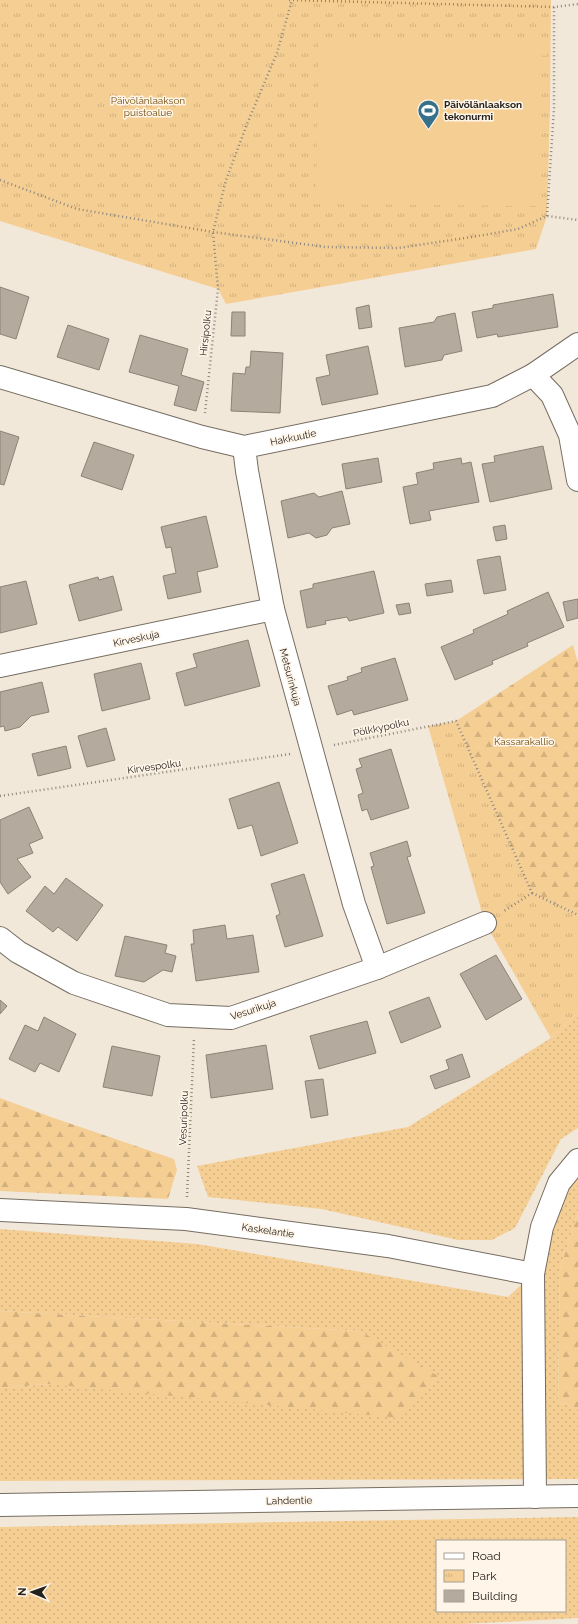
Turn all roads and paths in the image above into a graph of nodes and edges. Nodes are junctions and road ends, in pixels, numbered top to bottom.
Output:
1 (289, 0) edge
2 (292, 0) edge
3 (578, 4) edge
4 (554, 7) junction
5 (0, 180) edge
6 (547, 216) junction
7 (578, 220) edge
8 (213, 232) junction
9 (578, 344) edge
10 (533, 375) junction
11 (0, 377) edge
12 (202, 437) junction
13 (244, 447) junction
14 (578, 480) edge
15 (273, 609) junction
16 (0, 666) edge
17 (310, 750) junction
18 (0, 796) edge
19 (532, 894) junction
20 (578, 915) edge
21 (485, 923) joint
22 (0, 938) edge
23 (377, 968) junction
24 (195, 1016) junction
25 (578, 1160) edge
26 (0, 1210) edge
27 (186, 1219) junction
28 (533, 1274) junction
29 (578, 1496) edge
30 (535, 1497) junction
31 (0, 1505) edge

1 - 2 path
2 - 4 path
2 - 8 path, Hirsipolku
3 - 4 path
4 - 6 path
5 - 8 path
6 - 7 path
6 - 8 path
8 - 12 path, Hirsipolku
9 - 10 street, Hakkuutie
10 - 13 street, Hakkuutie
10 - 14 street
11 - 12 street, Hakkuutie
12 - 13 street, Hakkuutie
13 - 15 street, Metsurinkuja
15 - 16 street, Kirveskuja
15 - 17 street, Metsurinkuja
17 - 18 path, Kirvespolku
17 - 19 path, Pölkkypolku
17 - 23 street, Metsurinkuja
19 - 20 path
19 - 21 path
21 - 23 street, Vesurikuja
22 - 24 street, Vesurikuja
23 - 24 street, Vesurikuja
24 - 27 path, Vesuripolku
25 - 28 street
26 - 27 street, Kaskelantie
27 - 28 street, Kaskelantie
28 - 30 street
29 - 30 street, Lahdentie
30 - 31 street, Lahdentie

